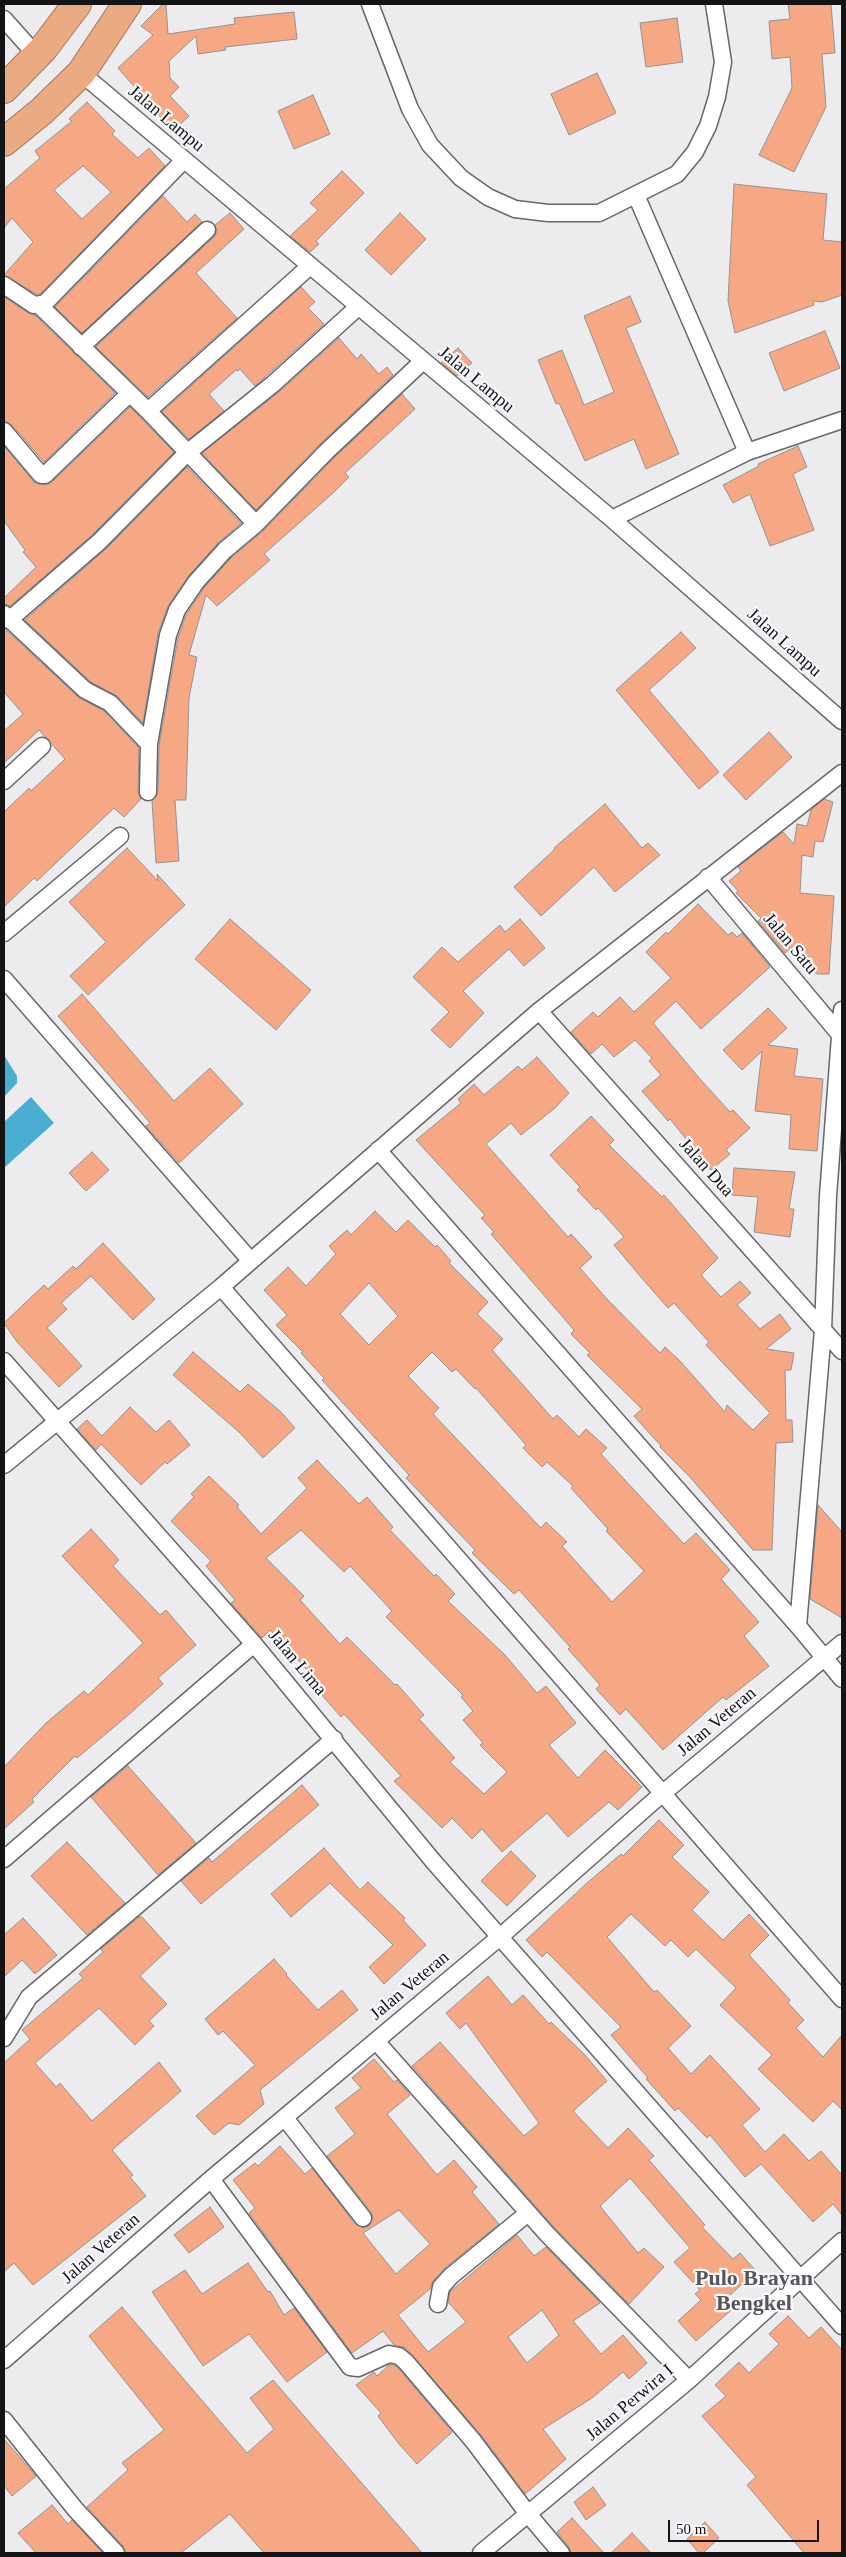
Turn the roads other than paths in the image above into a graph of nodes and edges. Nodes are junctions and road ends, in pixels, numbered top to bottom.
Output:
1 (60, 4) edge
2 (77, 4) edge
3 (110, 4) edge
4 (127, 4) edge
5 (370, 4) edge
6 (714, 4) edge
7 (4, 20) edge
8 (29, 47) junction
9 (4, 72) edge
10 (81, 72) junction
11 (4, 89) edge
12 (4, 128) edge
13 (4, 142) edge
14 (184, 160) junction
15 (636, 194) junction
16 (208, 230) dead end
17 (310, 266) junction
18 (4, 285) edge
19 (39, 305) junction
20 (358, 307) junction
21 (81, 347) junction
22 (423, 361) junction
23 (129, 394) junction
24 (148, 411) junction
25 (842, 420) edge
26 (4, 431) edge
27 (747, 452) junction
28 (187, 453) junction
29 (612, 519) junction
30 (256, 524) junction
31 (7, 617) edge
32 (842, 722) edge
33 (149, 744) junction
34 (42, 746) dead end
35 (842, 773) edge
36 (4, 780) edge
37 (148, 792) dead end
38 (120, 836) dead end
39 (708, 878) junction
40 (4, 933) edge
41 (4, 979) edge
42 (842, 1010) edge
43 (539, 1011) junction
44 (842, 1037) edge
45 (378, 1150) junction
46 (250, 1260) junction
47 (221, 1287) junction
48 (823, 1330) junction
49 (842, 1351) edge
50 (4, 1361) edge
51 (56, 1422) junction
52 (4, 1465) edge
53 (798, 1626) junction
54 (842, 1643) edge
55 (254, 1644) junction
56 (824, 1658) junction
57 (842, 1679) edge
58 (334, 1739) junction
59 (662, 1795) junction
60 (4, 1859) edge
61 (501, 1936) junction
62 (842, 1999) edge
63 (5, 2033) edge
64 (376, 2041) junction
65 (284, 2118) junction
66 (211, 2179) junction
67 (528, 2213) junction
68 (363, 2218) dead end
69 (842, 2241) edge
70 (801, 2279) junction
71 (438, 2304) dead end
72 (842, 2326) edge
73 (4, 2360) edge
74 (689, 2380) junction
75 (4, 2420) edge
76 (528, 2514) junction
77 (116, 2553) edge
78 (481, 2553) edge
79 (561, 2553) edge

1 - 8 highway
2 - 11 highway
3 - 12 highway
4 - 10 highway
5 - 15 street
6 - 15 street
7 - 8 street
8 - 9 highway
10 - 13 highway
10 - 14 street, Jalan Lampu
14 - 17 street, Jalan Lampu
14 - 19 street
15 - 27 street
16 - 21 street
17 - 20 street, Jalan Lampu
17 - 24 street
18 - 19 street
19 - 21 street
20 - 22 street, Jalan Lampu
20 - 28 street
21 - 23 street
22 - 29 street, Jalan Lampu
22 - 30 street
23 - 24 street
23 - 26 street
24 - 28 street
25 - 27 street
27 - 29 street
28 - 30 street
28 - 31 street
29 - 32 street, Jalan Lampu
30 - 33 street
31 - 33 street
33 - 37 street
34 - 36 street
35 - 39 street
38 - 40 street
39 - 43 street
39 - 44 street, Jalan Satu
41 - 46 street
42 - 44 street
43 - 45 street
43 - 48 street, Jalan Dua
44 - 48 street
45 - 46 street
45 - 53 street
46 - 47 street
47 - 51 street
47 - 59 street
48 - 49 street, Jalan Dua
48 - 53 street
50 - 51 street, Jalan Lima
51 - 52 street
51 - 55 street, Jalan Lima
53 - 56 street
54 - 56 street, Jalan Veteran
55 - 58 street, Jalan Lima
55 - 60 street
56 - 57 street
56 - 59 street, Jalan Veteran
58 - 61 street, Jalan Lima
58 - 63 street
59 - 61 street, Jalan Veteran
59 - 62 street
61 - 64 street, Jalan Veteran
61 - 70 street, Jalan Lima
64 - 65 street, Jalan Veteran
64 - 67 street
65 - 66 street, Jalan Veteran
65 - 68 street
66 - 73 street, Jalan Veteran
66 - 76 street
67 - 71 street
67 - 74 street
69 - 70 street, Jalan Perwira I
70 - 72 street, Jalan Lima
70 - 74 street, Jalan Perwira I
74 - 76 street, Jalan Perwira I
75 - 77 street
76 - 78 street, Jalan Perwira I
76 - 79 street

